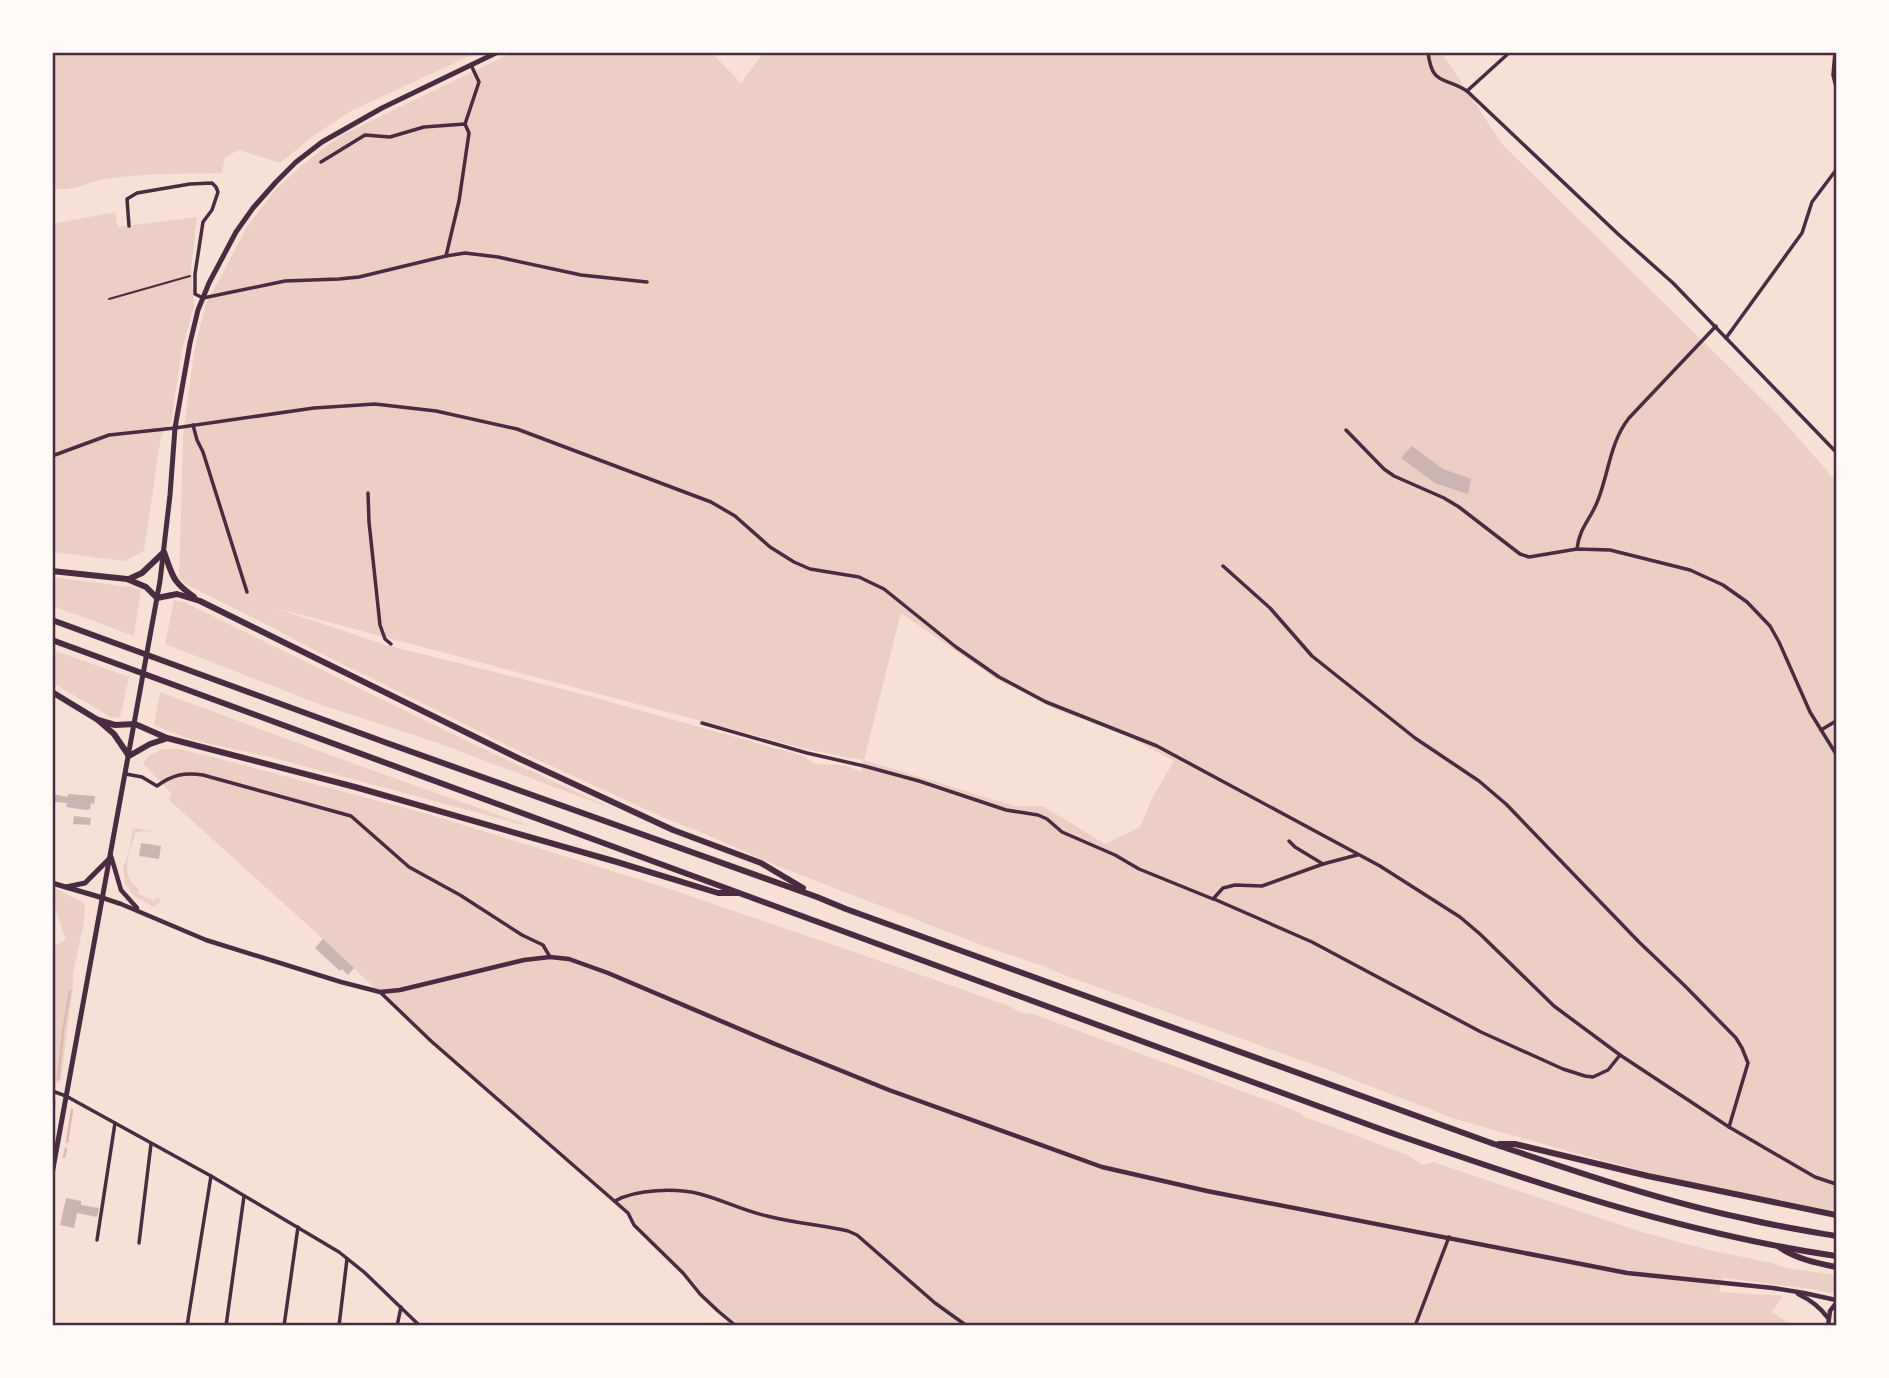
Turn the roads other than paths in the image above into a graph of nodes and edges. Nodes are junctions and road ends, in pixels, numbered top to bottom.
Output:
1 (498, 52) edge
2 (1428, 52) edge
3 (1510, 52) edge
4 (1835, 52) edge
5 (471, 65) junction
6 (1836, 87) edge
7 (1467, 91) junction
8 (465, 124) junction
9 (321, 162) dead end
10 (1836, 170) edge
11 (129, 226) dead end
12 (446, 256) junction
13 (647, 282) dead end
14 (203, 298) junction
15 (1716, 326) junction
16 (1726, 338) junction
17 (193, 425) junction
18 (175, 428) junction
19 (1346, 430) dead end
20 (1836, 452) edge
21 (52, 456) edge
22 (368, 493) dead end
23 (1577, 549) junction
24 (164, 552) junction
25 (1223, 565) dead end
26 (52, 570) edge
27 (127, 579) junction
28 (247, 592) dead end
29 (157, 597) junction
30 (200, 601) junction
31 (52, 620) edge
32 (52, 640) edge
33 (391, 644) dead end
34 (52, 692) edge
35 (98, 720) junction
36 (1836, 721) edge
37 (702, 723) dead end
38 (135, 724) junction
39 (1821, 730) junction
40 (167, 738) junction
41 (1836, 754) edge
42 (129, 756) junction
43 (126, 774) junction
44 (1289, 841) dead end
45 (1357, 855) junction
46 (111, 856) junction
47 (1324, 864) junction
48 (52, 883) edge
49 (66, 887) junction
50 (743, 893) junction
51 (817, 897) junction
52 (103, 898) junction
53 (1213, 899) junction
54 (139, 912) junction
55 (550, 957) junction
56 (380, 992) junction
57 (1620, 1055) junction
58 (52, 1091) edge
59 (66, 1096) junction
60 (115, 1123) junction
61 (1728, 1127) junction
62 (151, 1143) junction
63 (1494, 1144) junction
64 (52, 1174) edge
65 (211, 1175) junction
66 (1836, 1184) edge
67 (244, 1196) junction
68 (615, 1201) junction
69 (1836, 1215) edge
70 (298, 1227) junction
71 (1836, 1236) edge
72 (1449, 1237) junction
73 (97, 1240) dead end
74 (139, 1243) dead end
75 (1777, 1246) junction
76 (1834, 1256) edge
77 (347, 1259) junction
78 (1833, 1266) edge
79 (1791, 1291) junction
80 (1836, 1301) edge
81 (401, 1307) junction
82 (1828, 1318) junction
83 (187, 1325) edge
84 (226, 1325) edge
85 (284, 1325) edge
86 (339, 1325) edge
87 (397, 1325) edge
88 (420, 1325) edge
89 (736, 1325) edge
90 (967, 1325) edge
91 (1415, 1325) edge
92 (1828, 1325) edge

1 - 5 main road
2 - 7 street
3 - 7 street
4 - 6 street
5 - 8 street
5 - 14 main road
7 - 15 street
8 - 9 street
8 - 12 street
10 - 16 street
11 - 14 street
12 - 13 street
12 - 14 street
14 - 18 main road
15 - 16 street
15 - 23 street
16 - 20 street
17 - 18 street
17 - 28 street
17 - 45 street
18 - 21 street
18 - 24 main road
19 - 23 street
22 - 33 street
23 - 39 street
24 - 27 highway
24 - 29 main road
24 - 30 highway
25 - 61 street
26 - 27 highway
27 - 29 highway
29 - 30 highway
29 - 38 main road
30 - 51 highway
31 - 51 highway
32 - 50 highway
34 - 35 highway
35 - 38 highway
35 - 42 highway
36 - 39 street
37 - 53 street
38 - 40 highway
38 - 42 main road
39 - 41 street
40 - 42 highway
40 - 50 highway
42 - 43 main road
43 - 46 main road
43 - 55 street
44 - 47 street
45 - 47 street
45 - 57 street
46 - 49 main road
46 - 52 main road
46 - 54 street
47 - 53 street
48 - 49 main road
49 - 52 main road
50 - 75 highway
51 - 63 highway
52 - 54 street
52 - 59 main road
53 - 57 street
54 - 56 street
55 - 56 street
55 - 72 street
56 - 68 street
57 - 61 street
58 - 59 street
59 - 60 street
59 - 64 main road
60 - 62 street
60 - 73 street
61 - 66 street
62 - 65 street
62 - 74 street
63 - 69 highway
63 - 71 highway
65 - 67 street
65 - 83 street
67 - 70 street
67 - 84 street
68 - 89 street
68 - 90 street
70 - 77 street
70 - 85 street
72 - 79 street
72 - 91 street
75 - 76 highway
75 - 78 highway
77 - 81 street
77 - 86 street
79 - 80 street
79 - 82 street
80 - 82 street
81 - 87 street
81 - 88 street
82 - 92 street

